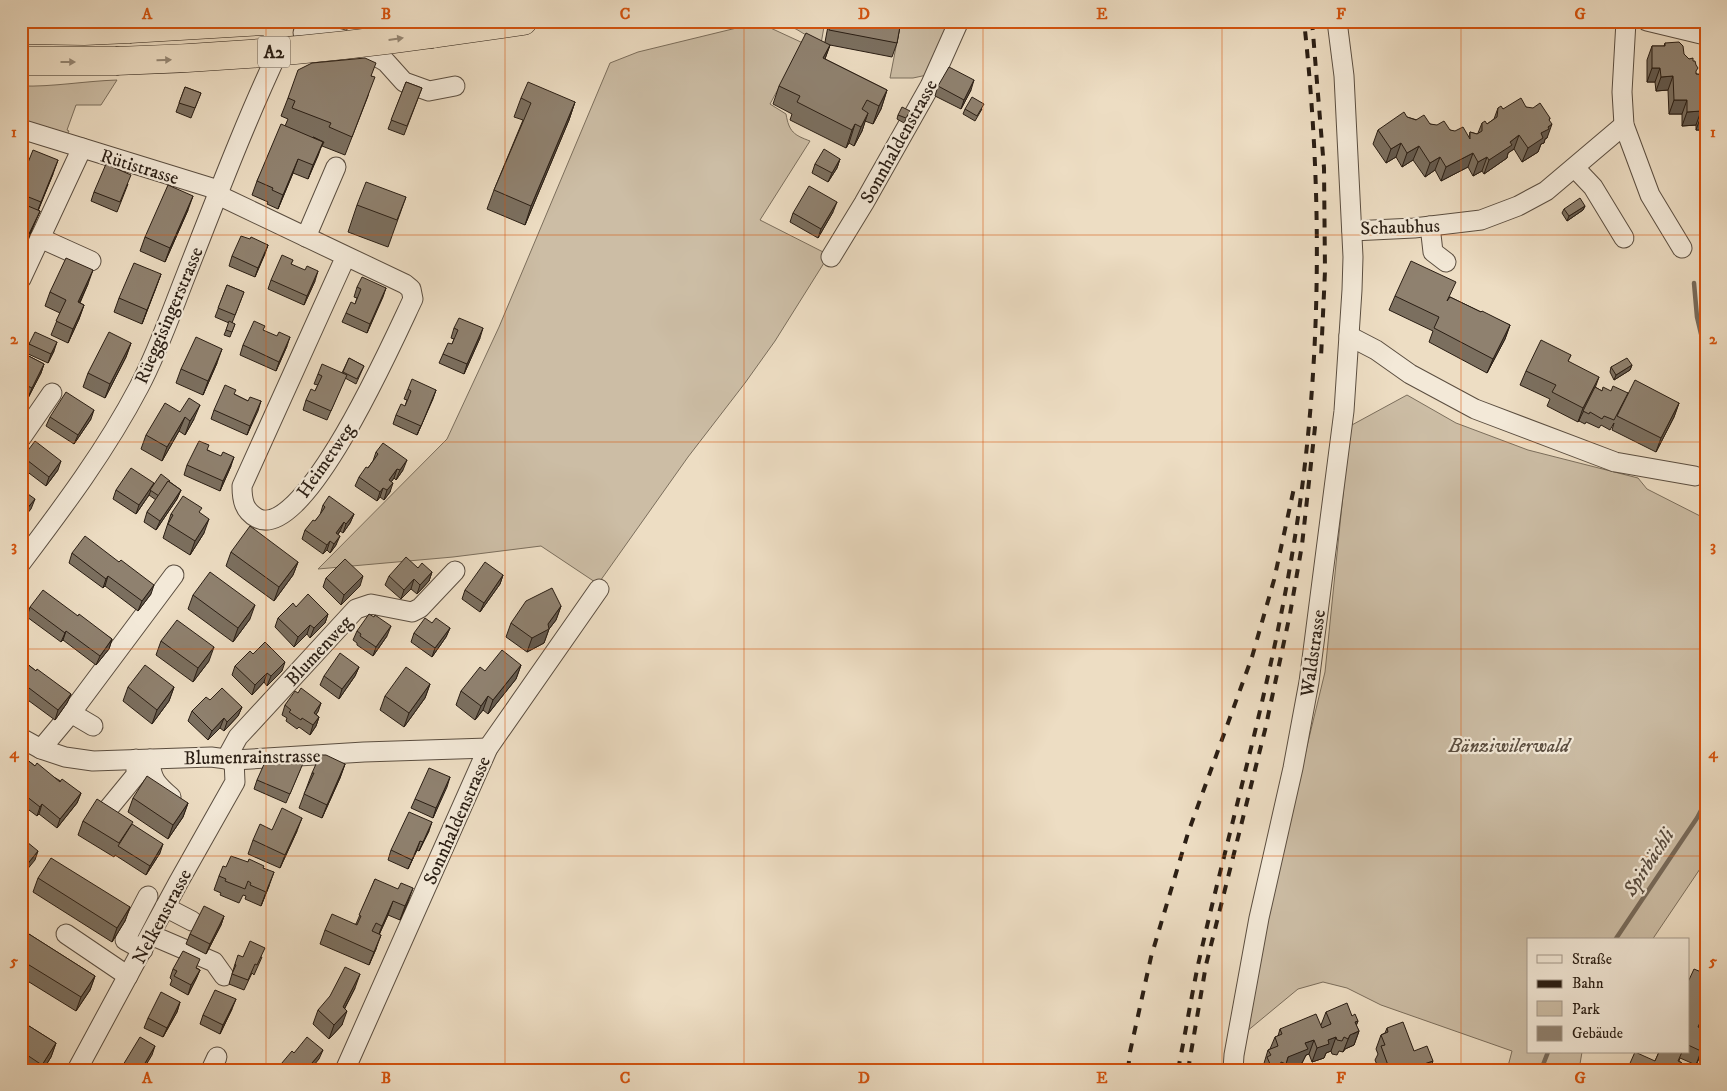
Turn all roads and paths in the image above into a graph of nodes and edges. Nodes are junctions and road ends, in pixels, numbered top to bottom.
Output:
1 (362, 21) edge
2 (523, 21) edge
3 (959, 21) edge
4 (1336, 21) edge
5 (1626, 21) edge
6 (1647, 21) edge
7 (266, 22) edge
8 (302, 27) edge
9 (21, 30) edge
10 (1706, 33) edge
11 (352, 42) junction
12 (280, 48) junction
13 (21, 61) edge
14 (455, 86) dead end
15 (1624, 125) junction
16 (21, 129) edge
17 (82, 148) junction
18 (336, 167) dead end
19 (1575, 168) junction
20 (218, 195) junction
21 (1430, 226) junction
22 (1352, 231) junction
23 (306, 237) junction
24 (40, 238) junction
25 (1624, 238) dead end
26 (1682, 248) dead end
27 (346, 256) junction
28 (831, 256) dead end
29 (91, 261) dead end
30 (1446, 262) dead end
31 (21, 279) edge
32 (1349, 336) junction
33 (52, 393) dead end
34 (21, 438) edge
35 (1695, 476) dead end
36 (23, 556) edge
37 (455, 571) dead end
38 (174, 574) dead end
39 (599, 589) dead end
40 (71, 713) junction
41 (93, 726) dead end
42 (21, 738) edge
43 (488, 748) junction
44 (41, 749) junction
45 (143, 759) junction
46 (230, 760) junction
47 (171, 796) edge
48 (104, 814) edge
49 (148, 896) dead end
50 (165, 907) junction
51 (192, 921) dead end
52 (66, 934) dead end
53 (147, 942) junction
54 (128, 976) junction
55 (224, 976) dead end
56 (77, 1070) edge
57 (346, 1070) edge
58 (1233, 1070) edge

1 - 11 street
13 -> 2 highway, A2, bridge
3 - 28 street, Sonnhaldenstrasse
4 - 22 street, Schaubhus
5 - 15 street
6 - 10 street
7 - 9 highway, A2, bridge
7 - 12 street
8 - 11 street
8 - 12 street
11 - 14 street
12 - 20 street, Rüeggisingerstrasse
15 - 19 street, Schaubhus
15 - 26 street
16 - 17 street
17 - 20 street, Rütistrasse
17 - 24 street, Rütistrasse
18 - 23 street
19 - 21 street, Schaubhus
19 - 25 street
20 - 23 street, Heimetweg
20 - 36 street, Rüeggisingerstrasse
21 - 22 street, Schaubhus
21 - 30 street
22 - 32 street, Waldstrasse
23 - 27 street, Heimetweg
24 - 29 street
24 - 31 street, Rütistrasse
27 - 27 street, Heimetweg
32 - 35 street
32 - 58 street, Waldstrasse
33 - 34 street
37 - 46 street, Blumenweg
38 - 40 street
39 - 43 street, Sonnhaldenstrasse
40 - 41 street
40 - 44 street
42 - 44 street, Blumenrainstrasse
43 - 46 street, Blumenrainstrasse
43 - 57 street, Sonnhaldenstrasse
44 - 45 street, Blumenrainstrasse
45 - 46 street, Blumenrainstrasse
45 - 47 street
45 - 48 street
46 - 50 street, Nelkenstrasse
49 - 53 street
50 - 51 street
50 - 53 street, Nelkenstrasse
52 - 54 street
53 - 54 street, Nelkenstrasse
53 - 55 street
54 - 56 street, Nelkenstrasse

